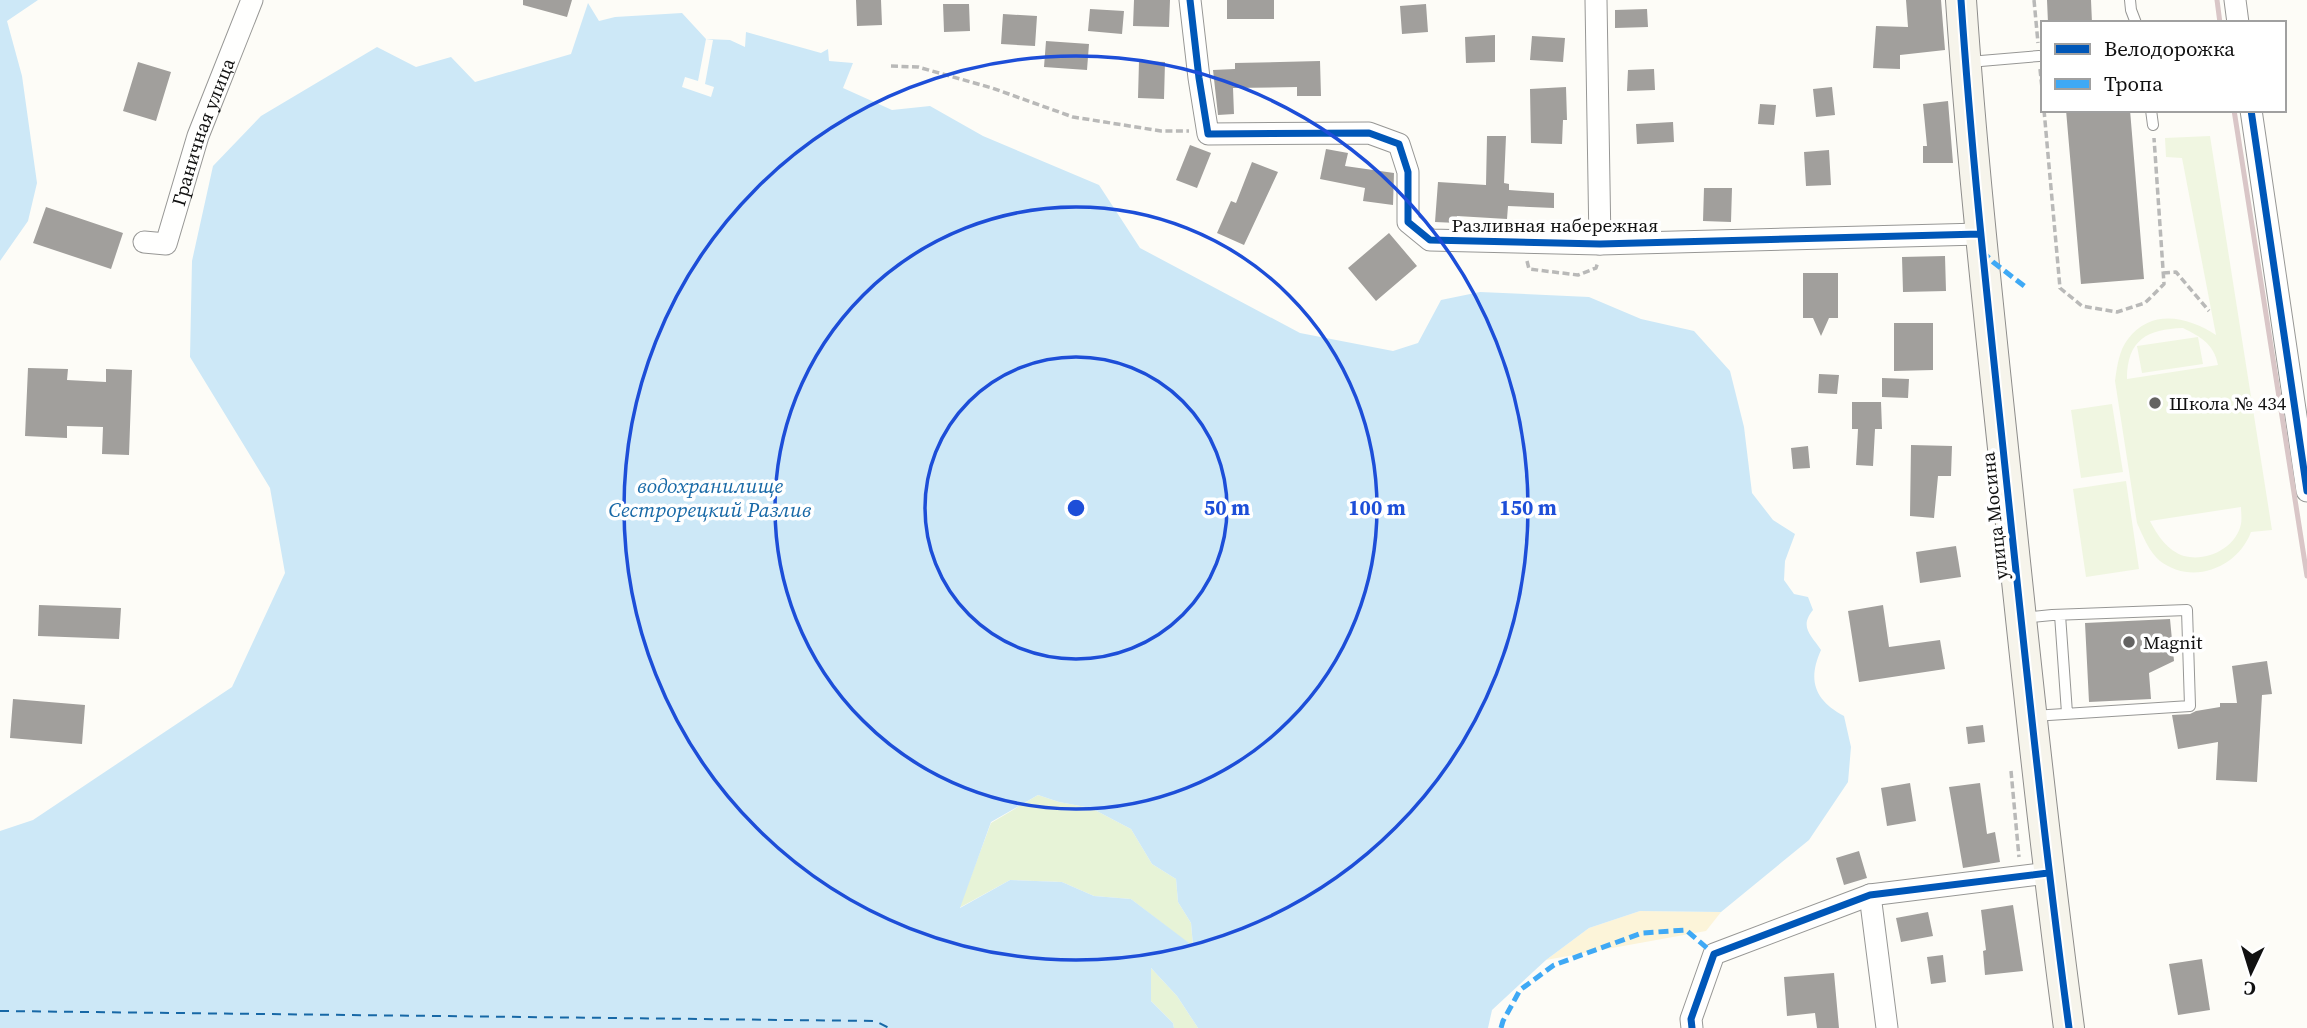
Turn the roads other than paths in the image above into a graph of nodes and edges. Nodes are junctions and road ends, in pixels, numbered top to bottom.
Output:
1 (252, 0) edge
2 (1191, 0) edge
3 (1596, 0) edge
4 (1961, 0) edge
5 (2130, 0) edge
6 (2235, 0) edge
7 (2135, 21) edge
8 (2238, 21) edge
9 (2039, 56) dead end
10 (1966, 62) junction
11 (2151, 112) edge
12 (2251, 112) edge
13 (2153, 125) road end
14 (1980, 233) junction
15 (144, 242) dead end
16 (1600, 244) junction
17 (2307, 490) edge
18 (2060, 615) junction
19 (2021, 619) junction
20 (2067, 713) junction
21 (2031, 717) junction
22 (2048, 873) junction
23 (1870, 895) junction
24 (1692, 1028) edge
25 (1886, 1028) edge
26 (2069, 1028) edge

1 - 15 street, Граничная улица
2 - 16 street, Разливная набережная
3 - 16 street
4 - 10 street, улица Мосина
5 - 7 lane
6 - 8 street
9 - 10 lane
10 - 14 street, улица Мосина
11 - 13 lane
12 - 17 street
14 - 16 street, Разливная набережная
14 - 19 street, улица Мосина
18 - 19 lane
18 - 20 lane
18 - 20 lane
19 - 21 street, улица Мосина
20 - 21 lane
21 - 22 street, улица Мосина
22 - 23 street
22 - 26 street, улица Мосина
23 - 24 street
23 - 25 street

